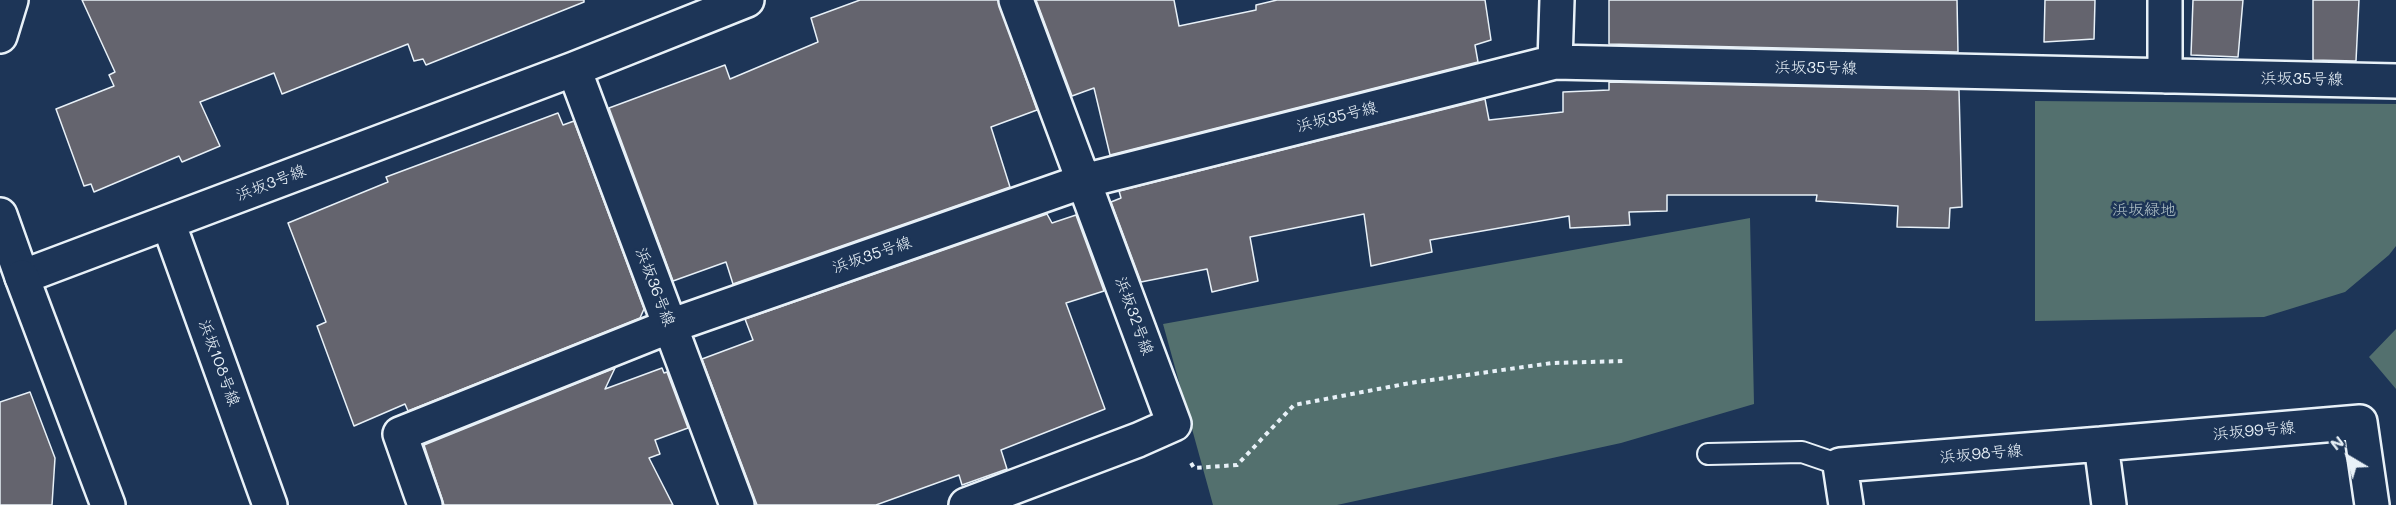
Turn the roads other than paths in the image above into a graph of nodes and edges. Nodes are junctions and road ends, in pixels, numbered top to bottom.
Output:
1 (10, 0) edge
2 (747, 0) edge
3 (1016, 0) edge
4 (1557, 0) edge
5 (2165, 0) edge
6 (0, 36) edge
7 (1555, 62) junction
8 (574, 69) junction
9 (2165, 76) junction
10 (2396, 81) edge
11 (1084, 181) junction
12 (0, 215) edge
13 (168, 222) junction
14 (22, 277) junction
15 (670, 326) junction
16 (2101, 444) junction
17 (1708, 454) dead end
18 (1840, 465) junction
19 (108, 505) edge
20 (270, 505) edge
21 (425, 505) edge
22 (737, 505) edge
23 (966, 505) edge
24 (1846, 505) edge
25 (2109, 505) edge
26 (2372, 505) edge

1 - 6 street
2 - 8 street, 浜坂3号線
3 - 11 street, 浜坂32号線
4 - 7 street
5 - 9 street
7 - 9 street, 浜坂35号線
7 - 11 street, 浜坂35号線
8 - 13 street, 浜坂3号線
8 - 15 street, 浜坂36号線
9 - 10 street, 浜坂35号線
11 - 15 street, 浜坂35号線
11 - 23 street, 浜坂32号線
12 - 14 street
13 - 14 street, 浜坂3号線
13 - 20 street, 浜坂108号線
14 - 19 street
15 - 21 street, 浜坂35号線
15 - 22 street, 浜坂36号線
16 - 18 street, 浜坂98号線
16 - 25 street
16 - 26 street, 浜坂99号線
17 - 18 lane
18 - 24 street

